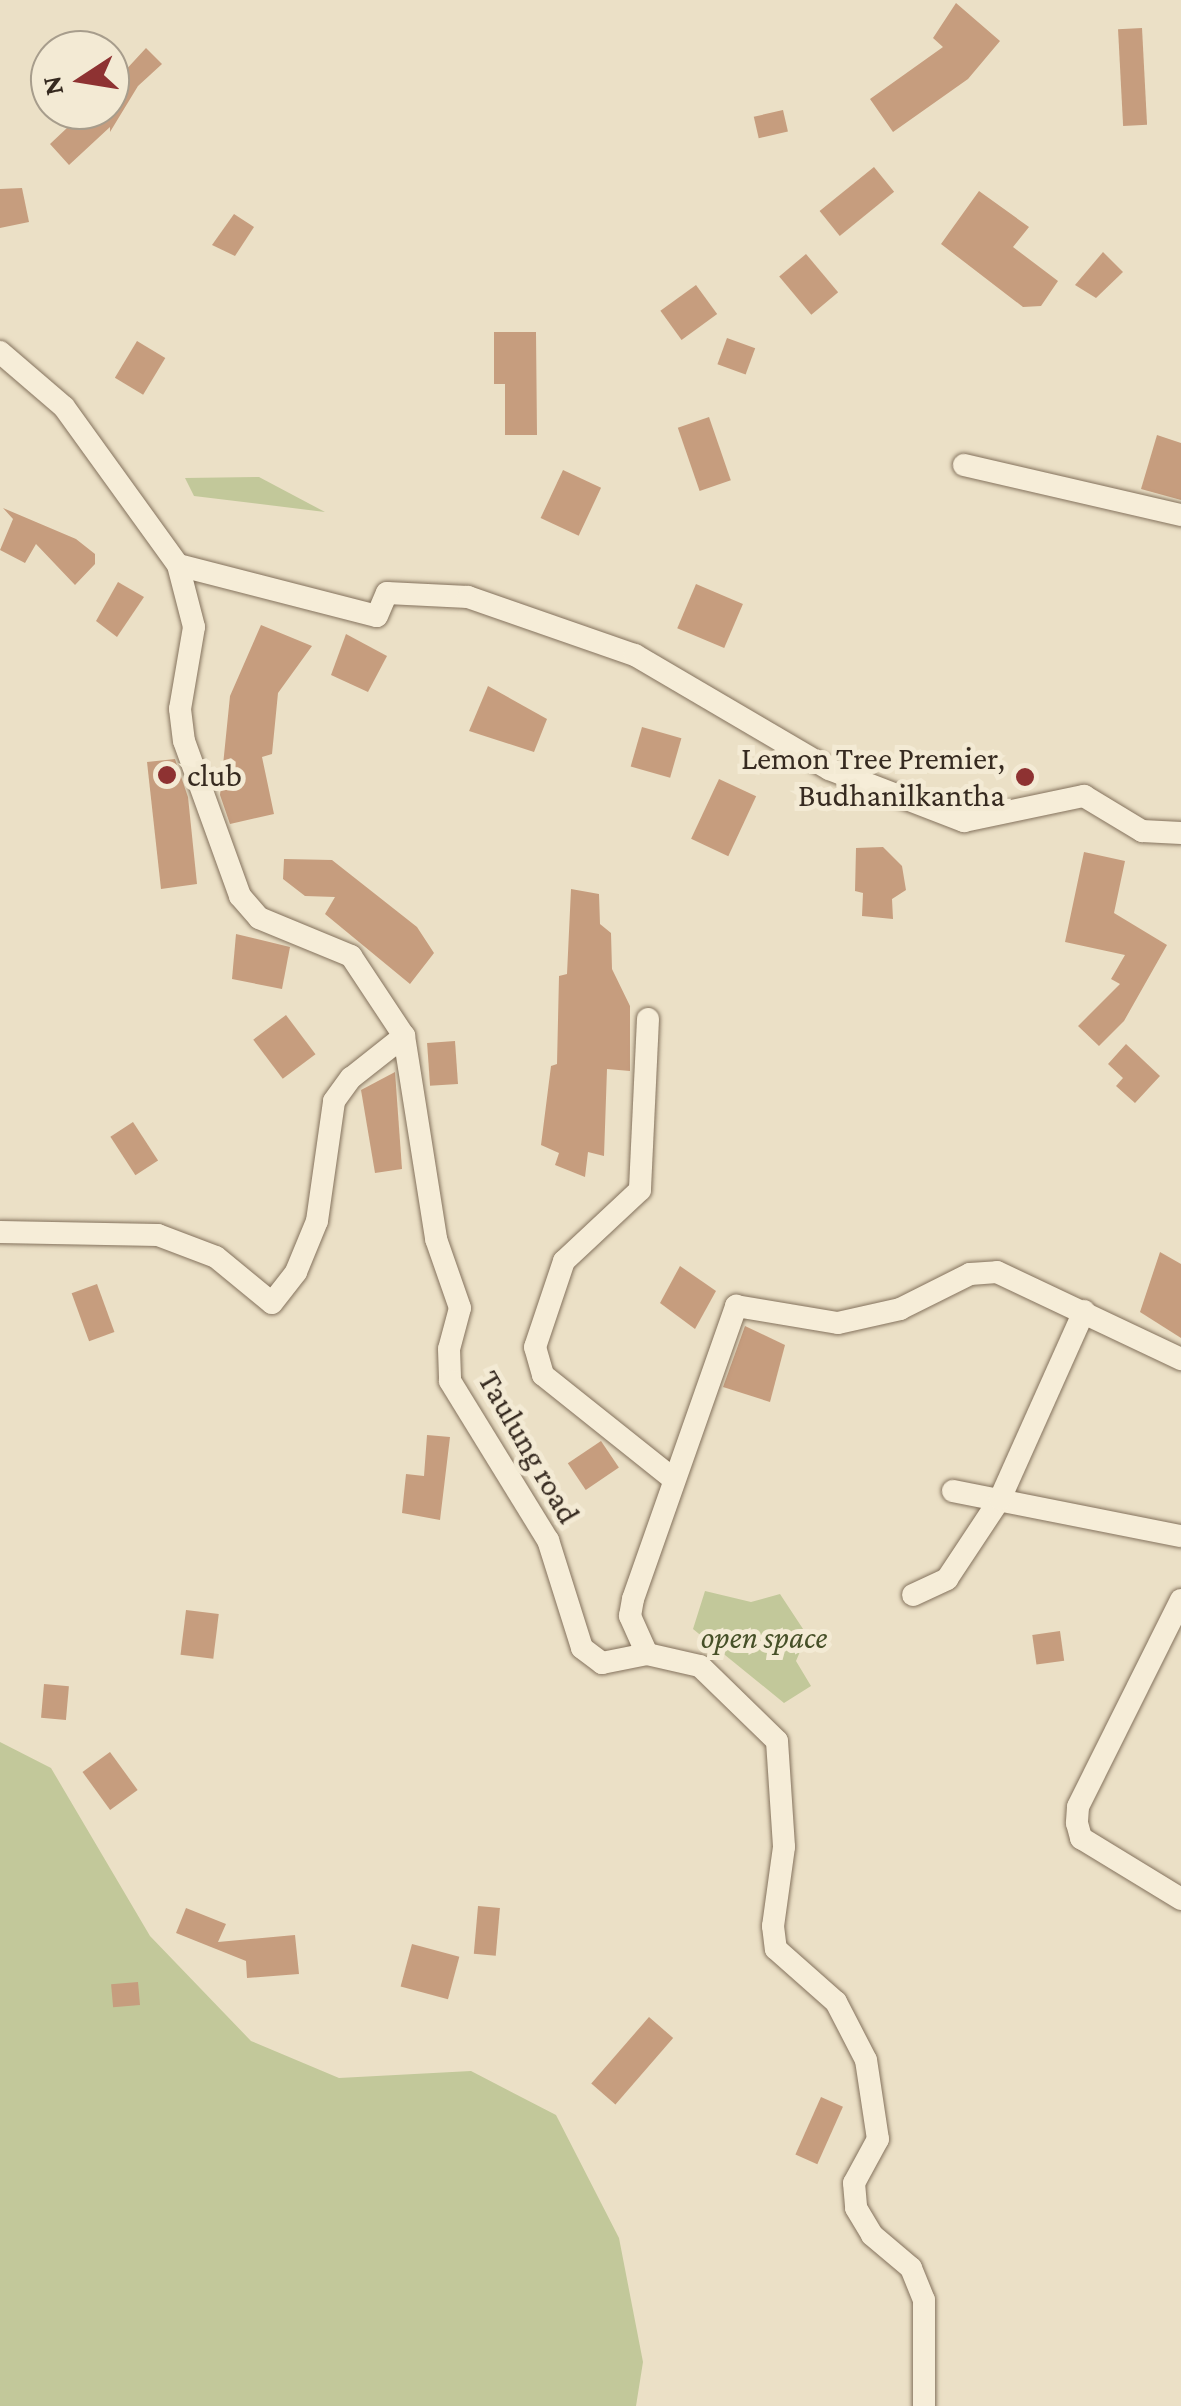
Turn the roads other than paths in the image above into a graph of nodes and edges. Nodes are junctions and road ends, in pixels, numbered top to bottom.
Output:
1 (0, 352) edge
2 (964, 465) dead end
3 (1181, 515) edge
4 (178, 565) junction
5 (1181, 833) edge
6 (648, 1020) dead end
7 (404, 1036) junction
8 (0, 1232) edge
9 (1084, 1312) junction
10 (1181, 1359) edge
11 (672, 1478) junction
12 (952, 1490) dead end
13 (1000, 1499) junction
14 (1181, 1536) edge
15 (913, 1595) dead end
16 (1181, 1600) edge
17 (647, 1654) junction
18 (1181, 1899) edge
19 (924, 2406) edge

1 - 4 street
2 - 3 street
4 - 5 street
4 - 7 street
6 - 11 street
7 - 8 street
7 - 17 street, Taulung road
9 - 10 street
9 - 11 street
9 - 13 street
11 - 17 street
12 - 13 street
13 - 14 street
13 - 15 street
16 - 18 street
17 - 19 street, Taulung road

